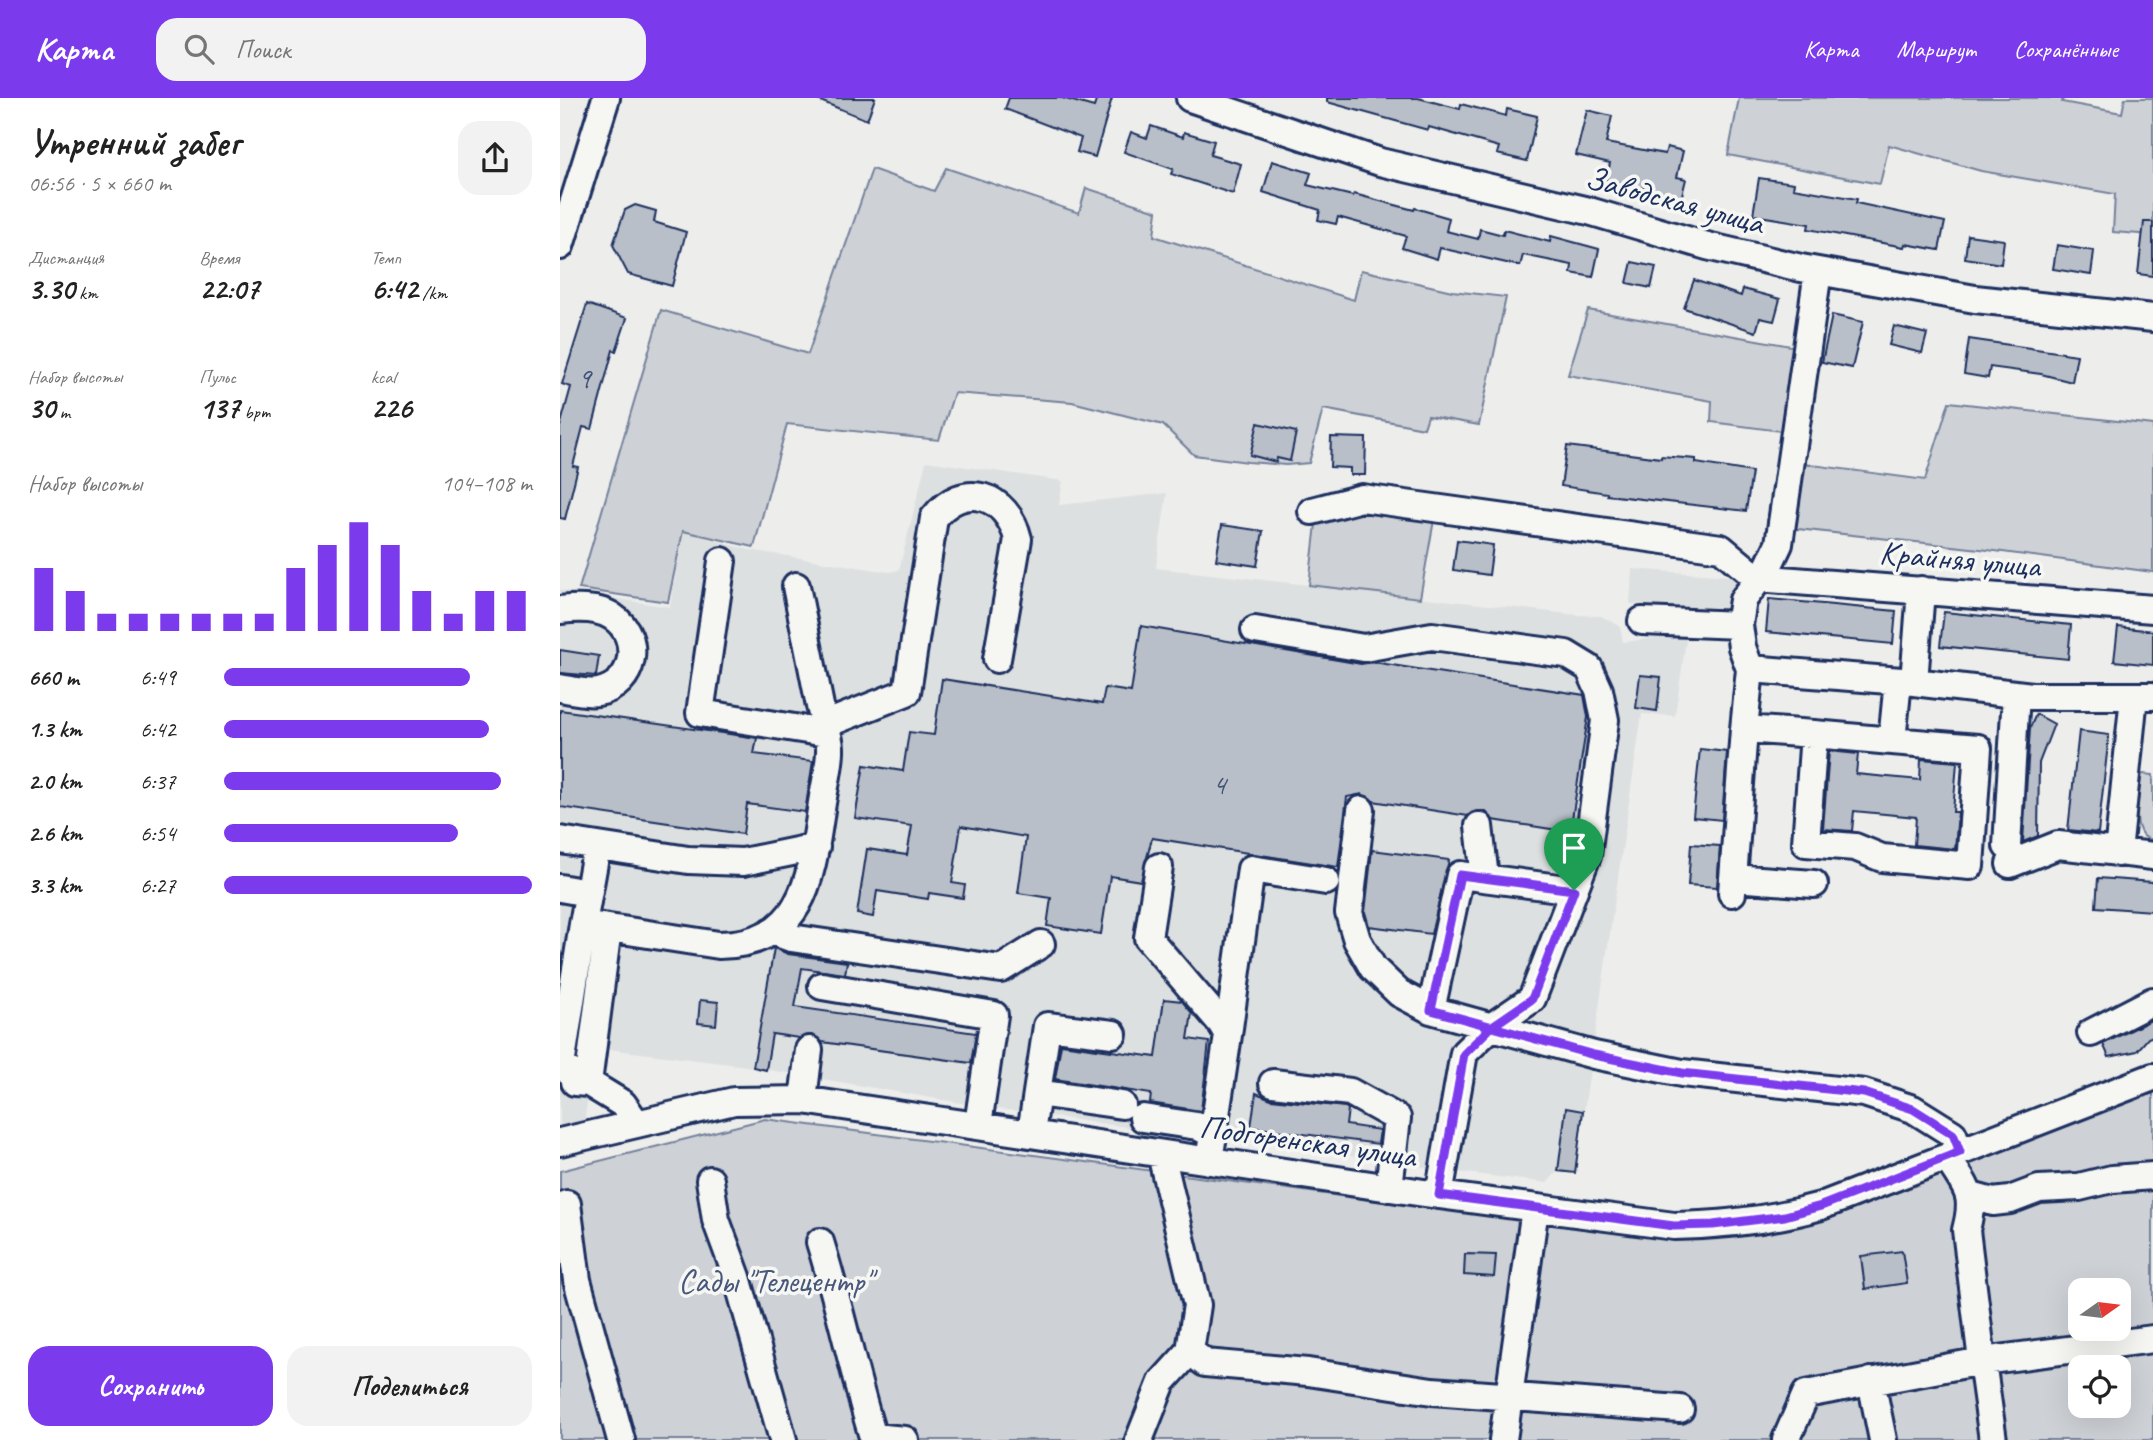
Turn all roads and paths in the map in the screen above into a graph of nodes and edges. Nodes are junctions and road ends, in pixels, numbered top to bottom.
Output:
1 (606, 98) edge
2 (1190, 98) edge
3 (560, 246) edge
4 (1818, 271) junction
5 (2153, 318) edge
6 (1312, 511) dead end
7 (722, 561) dead end
8 (1760, 578) junction
9 (796, 586) dead end
10 (1921, 590) junction
11 (2153, 609) edge
12 (560, 610) edge
13 (1642, 621) dead end
14 (1739, 625) junction
15 (1255, 629) dead end
16 (997, 659) dead end
17 (1750, 669) junction
18 (1906, 681) junction
19 (560, 688) edge
20 (2016, 694) junction
21 (2143, 696) edge
22 (825, 729) junction
23 (1744, 729) junction
24 (1814, 734) junction
25 (1892, 741) junction
26 (1361, 810) dead end
27 (1479, 826) dead end
28 (560, 840) edge
29 (597, 846) junction
30 (816, 847) junction
31 (2118, 853) junction
32 (2153, 856) edge
33 (1159, 867) dead end
34 (1485, 878) junction
35 (1326, 881) dead end
36 (1814, 884) dead end
37 (560, 888) edge
38 (1574, 890) junction
39 (588, 893) junction
40 (596, 926) junction
41 (772, 931) junction
42 (1041, 944) dead end
43 (821, 986) dead end
44 (2153, 1001) edge
45 (1431, 1010) junction
46 (1491, 1027) junction
47 (2091, 1033) dead end
48 (1113, 1034) dead end
49 (1228, 1035) junction
50 (809, 1050) dead end
51 (2153, 1077) edge
52 (560, 1082) edge
53 (588, 1083) junction
54 (1273, 1083) dead end
55 (1037, 1093) junction
56 (803, 1100) junction
57 (637, 1124) junction
58 (978, 1125) junction
59 (1031, 1133) junction
60 (1213, 1134) junction
61 (560, 1142) edge
62 (1161, 1153) junction
63 (1954, 1155) junction
64 (1209, 1161) junction
65 (2153, 1176) edge
66 (710, 1180) dead end
67 (1389, 1188) junction
68 (1439, 1195) junction
69 (1971, 1196) junction
70 (567, 1204) dead end
71 (1535, 1208) junction
72 (820, 1242) dead end
73 (2153, 1339) edge
74 (1191, 1351) junction
75 (1982, 1362) junction
76 (1871, 1381) junction
77 (1509, 1395) junction
78 (1680, 1409) dead end
79 (621, 1440) edge
80 (783, 1440) edge
81 (905, 1440) edge
82 (1139, 1440) edge
83 (1503, 1440) edge
84 (1786, 1440) edge
85 (1883, 1440) edge
86 (1993, 1440) edge

1 - 3 street
2 - 4 street, Заводская улица
4 - 5 street, Заводская улица
4 - 8 street
6 - 8 street
7 - 22 street
8 - 10 street, Крайняя улица
8 - 14 street
9 - 22 street
10 - 11 street, Крайняя улица
10 - 18 street
12 - 19 street
13 - 14 street
14 - 17 street
15 - 38 street
16 - 22 street
17 - 18 street
17 - 23 street
18 - 20 street
18 - 25 street
20 - 21 street
20 - 31 street
21 - 31 street
22 - 30 street
23 - 24 street
23 - 36 street
24 - 25 street
24 - 25 street
26 - 45 street
27 - 34 street
28 - 29 street
29 - 30 street
29 - 39 street
30 - 41 street
31 - 32 street
33 - 49 street
34 - 38 street
34 - 45 street
35 - 49 street
37 - 39 street
38 - 46 street
39 - 40 street
40 - 41 street
40 - 53 street
41 - 42 street
43 - 58 street
44 - 47 street
45 - 46 street
46 - 63 street
46 - 68 street
48 - 55 street
49 - 60 street
50 - 56 street
51 - 63 street, Подгоренская улица
52 - 53 street
53 - 57 street
54 - 67 street
55 - 59 street
55 - 60 street
56 - 57 street, Подгоренская улица
56 - 58 street, Подгоренская улица
57 - 61 street, Подгоренская улица
58 - 59 street, Подгоренская улица
59 - 62 street, Подгоренская улица
60 - 64 street
62 - 64 street, Подгоренская улица
62 - 74 street
63 - 69 street
63 - 71 street, Подгоренская улица
64 - 67 street, Подгоренская улица
65 - 69 street
66 - 80 street
67 - 68 street, Подгоренская улица
68 - 71 street, Подгоренская улица
69 - 75 street
70 - 79 street
71 - 77 street
72 - 81 street
73 - 75 street
74 - 77 street
74 - 82 street
75 - 76 street
75 - 86 street
76 - 84 street
76 - 85 street
77 - 78 street
77 - 83 street

